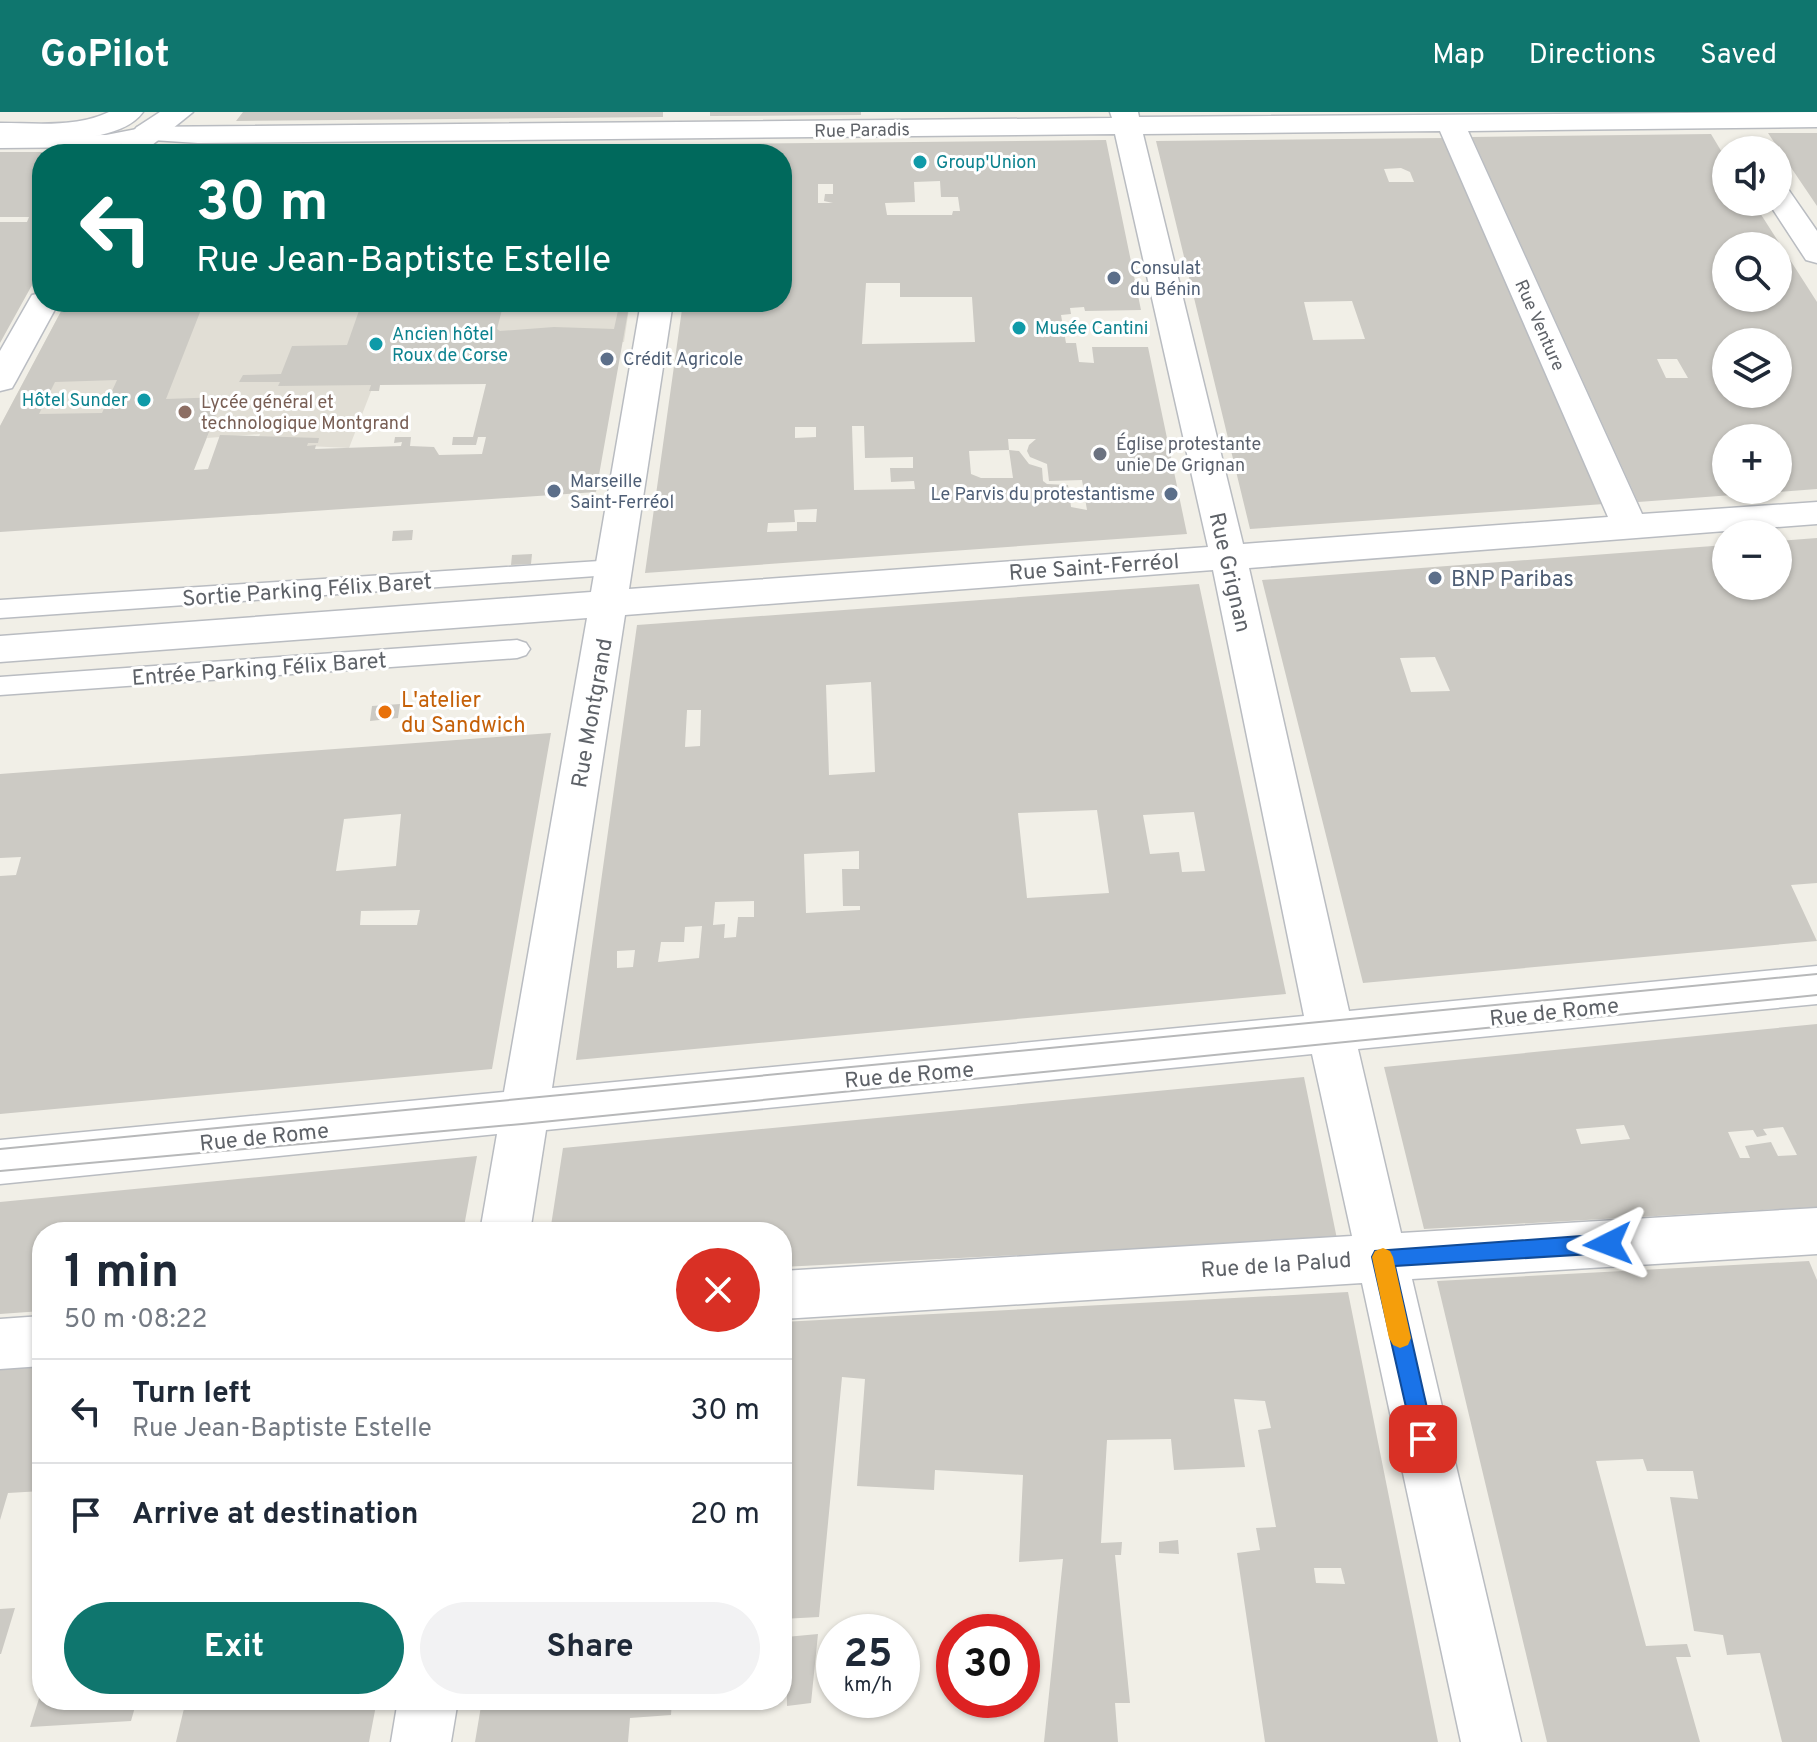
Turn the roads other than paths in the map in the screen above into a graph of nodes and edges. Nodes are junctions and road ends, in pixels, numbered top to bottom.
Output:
1 (179, 112) edge
2 (1726, 116) edge
3 (1505, 118) edge
4 (1126, 119) edge
5 (1817, 119) edge
6 (132, 121) edge
7 (1451, 124) junction
8 (0, 131) edge
9 (686, 133) edge
10 (1739, 136) edge
11 (0, 142) edge
12 (127, 144) edge
13 (1792, 215) edge
14 (1815, 248) edge
15 (38, 312) edge
16 (655, 312) edge
17 (0, 381) edge
18 (1817, 513) edge
19 (1630, 527) junction
20 (1228, 556) junction
21 (612, 586) junction
22 (0, 609) edge
23 (0, 649) edge
24 (517, 649) dead end
25 (0, 686) edge
26 (1817, 985) edge
27 (1331, 1033) junction
28 (523, 1117) junction
29 (0, 1162) edge
30 (507, 1222) edge
31 (1816, 1232) edge
32 (1382, 1257) junction
33 (792, 1294) edge
34 (32, 1342) edge
35 (0, 1344) edge
36 (426, 1710) edge
37 (421, 1742) edge
38 (1491, 1742) edge

1 - 6 street
2 - 3 street, Rue Paradis
2 - 5 street, Rue Paradis
2 - 10 street
3 - 7 street, Rue Paradis
4 - 7 street, Rue Paradis
4 - 9 street, Rue Paradis
4 - 20 street, Rue Grignan
6 - 8 street
6 - 9 street, Rue Paradis
6 - 11 lane
6 - 12 street
7 - 19 street, Rue Venture
13 - 14 street
15 - 17 street
16 - 21 street, Rue Montgrand
18 - 19 street, Rue Saint-Ferréol
19 - 20 street, Rue Saint-Ferréol
20 - 21 street, Rue Saint-Ferréol
20 - 27 street, Rue Grignan
21 - 22 lane, Sortie Parking Félix Baret
21 - 23 street, Rue Saint-Ferréol
21 - 28 street, Rue Montgrand
24 - 25 lane, Entrée Parking Félix Baret
26 - 27 street, Rue de Rome
27 - 28 street, Rue de Rome
27 - 32 street, Rue Grignan
28 - 29 street, Rue de Rome
28 - 30 street, Rue Montgrand
31 - 32 street, Rue de la Palud
32 - 33 street, Rue de la Palud
32 - 38 street, Rue Grignan
34 - 35 street
36 - 37 street

